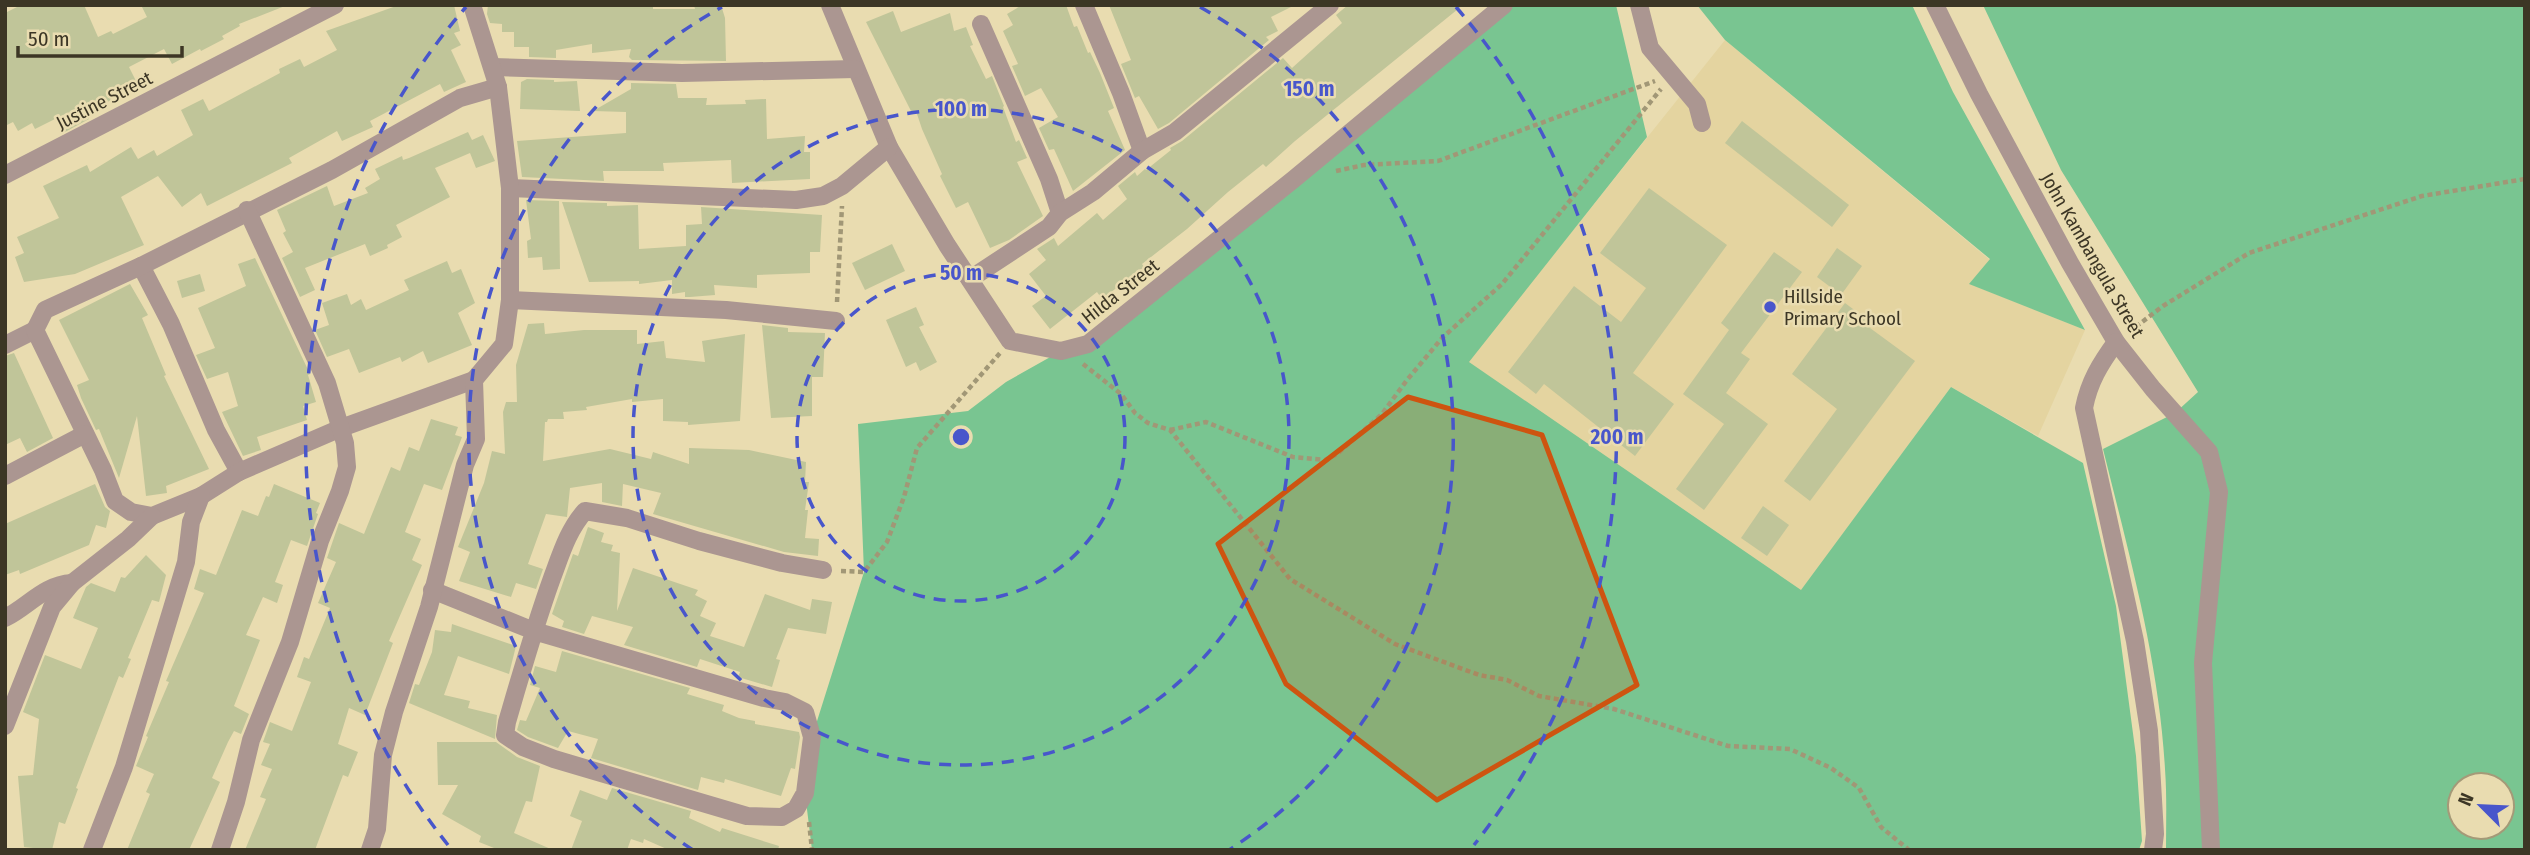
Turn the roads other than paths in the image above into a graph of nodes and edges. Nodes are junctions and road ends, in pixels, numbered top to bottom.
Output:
1 (335, 5) edge
2 (472, 5) edge
3 (830, 5) edge
4 (1084, 5) edge
5 (1331, 5) edge
6 (1504, 5) edge
7 (1639, 5) edge
8 (1935, 5) edge
9 (981, 24) dead end
10 (493, 67) junction
11 (855, 69) junction
12 (498, 87) junction
13 (1702, 123) dead end
14 (889, 147) junction
15 (1142, 151) junction
16 (5, 175) edge
17 (510, 188) junction
18 (247, 211) junction
19 (1060, 213) junction
20 (141, 266) junction
21 (970, 279) junction
22 (510, 300) junction
23 (836, 321) road end
24 (34, 330) junction
25 (2116, 342) junction
26 (5, 345) edge
27 (474, 380) junction
28 (341, 428) junction
29 (85, 434) junction
30 (239, 472) junction
31 (5, 475) edge
32 (201, 496) junction
33 (152, 516) junction
34 (823, 570) road end
35 (72, 583) junction
36 (432, 590) junction
37 (5, 618) edge
38 (534, 631) junction
39 (5, 726) edge
40 (92, 850) edge
41 (220, 850) edge
42 (370, 850) edge
43 (2153, 850) edge
44 (2211, 850) edge

1 - 16 street, Justine Street
2 - 10 street
3 - 11 street
4 - 15 street
5 - 15 street
6 - 21 street, Hilda Street
7 - 13 street
8 - 25 street, John Kambangula Street
9 - 19 street
10 - 11 street
10 - 12 street
11 - 14 street
12 - 17 street
12 - 18 street
14 - 17 street
14 - 21 street
15 - 19 street
17 - 22 street
18 - 20 street
18 - 28 street
19 - 21 street
20 - 24 street
20 - 30 street
22 - 23 street
22 - 27 street
24 - 26 street
24 - 29 street
25 - 43 street
25 - 44 street, John Kambangula Street
27 - 28 street
27 - 36 street
28 - 30 street
28 - 41 street
29 - 31 street
29 - 33 street
30 - 32 street
32 - 33 street
32 - 40 street
33 - 35 street
34 - 38 street
35 - 37 street
35 - 39 street
36 - 38 street
36 - 42 street
38 - 38 street

